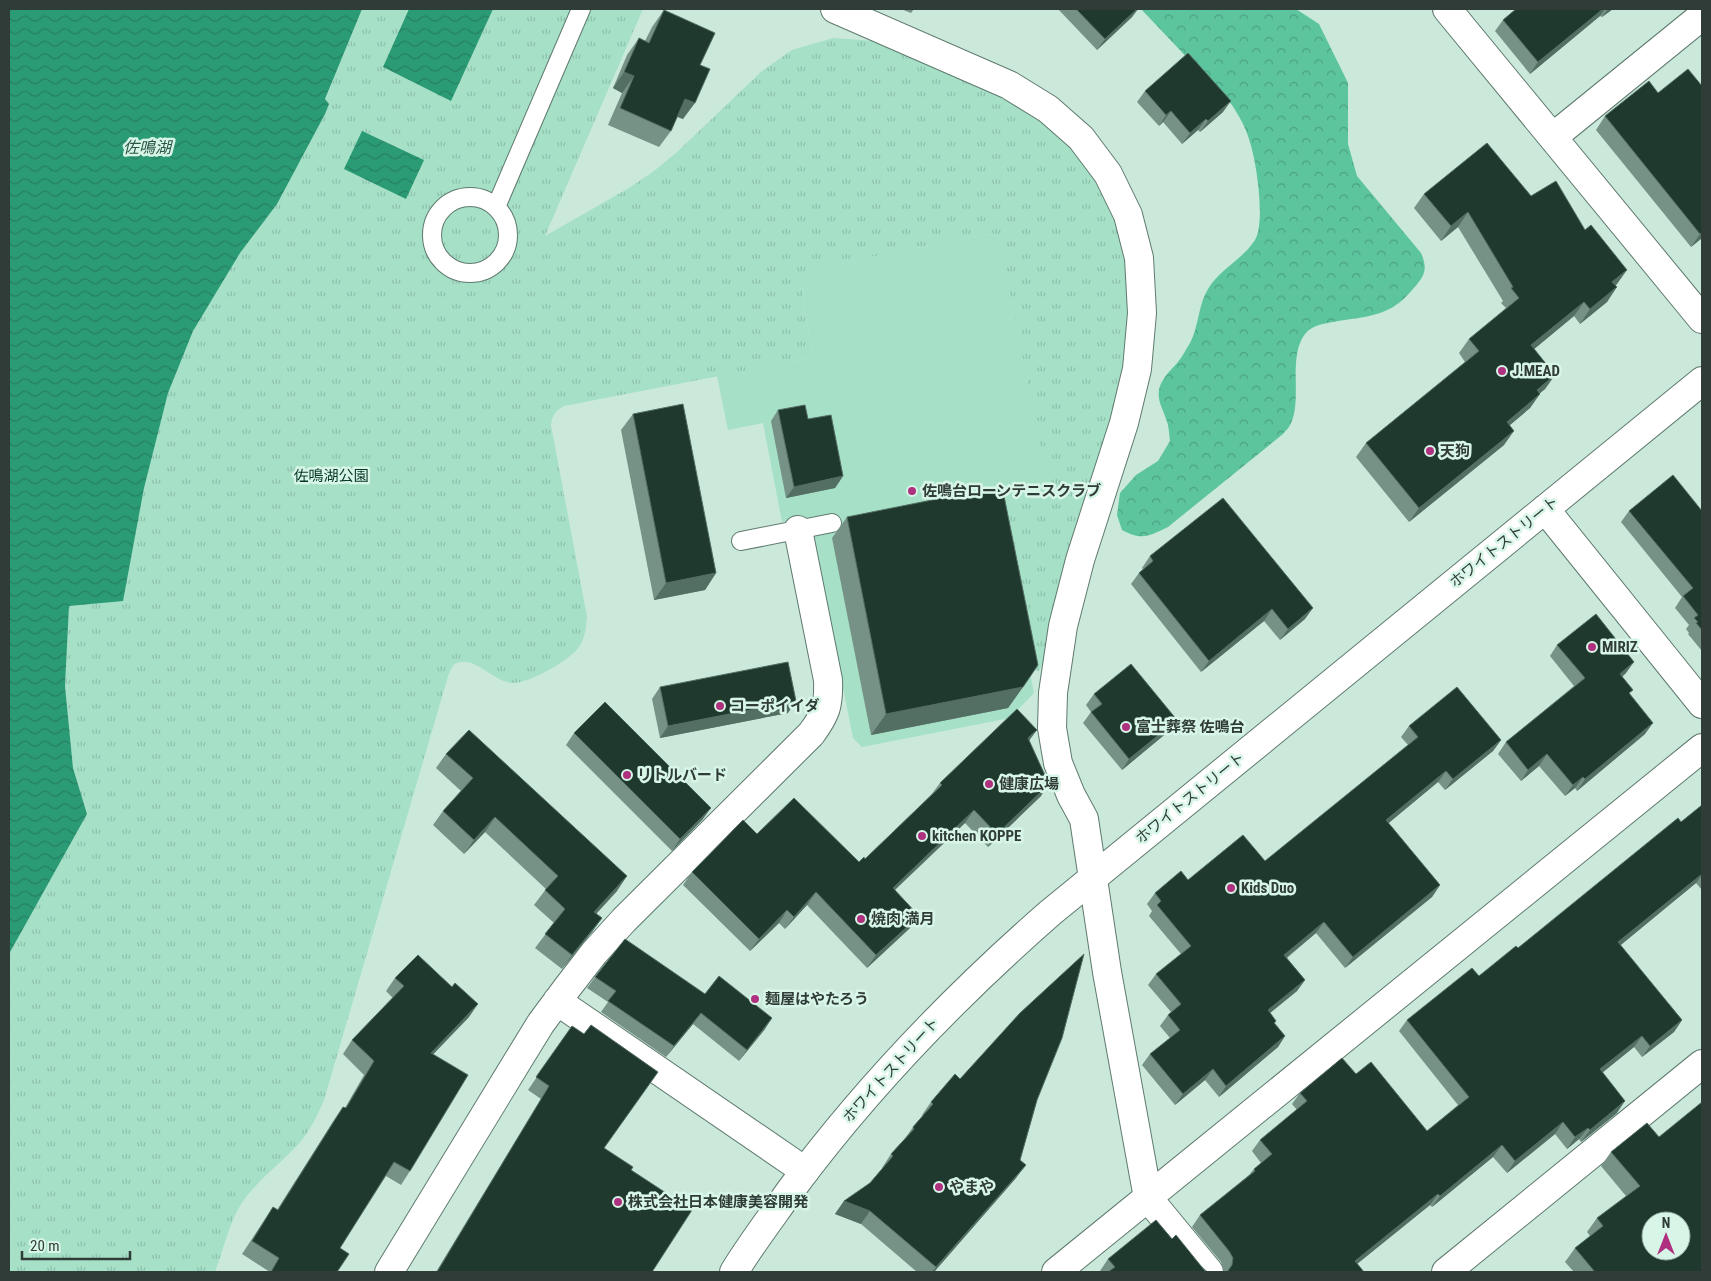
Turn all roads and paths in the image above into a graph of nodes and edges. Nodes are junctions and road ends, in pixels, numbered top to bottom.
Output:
1 (581, 9) edge
2 (835, 9) edge
3 (1447, 9) edge
4 (1702, 16) edge
5 (1553, 137) junction
6 (496, 208) junction
7 (1702, 318) edge
8 (1702, 380) edge
9 (1545, 509) junction
10 (832, 523) dead end
11 (798, 530) junction
12 (741, 541) dead end
13 (1702, 704) edge
14 (1702, 748) edge
15 (1093, 878) junction
16 (557, 1001) junction
17 (1702, 1064) edge
18 (805, 1171) junction
19 (1148, 1198) junction
20 (389, 1272) edge
21 (734, 1272) edge
22 (1056, 1272) edge
23 (1209, 1272) edge
24 (1448, 1272) edge

1 - 6 lane
2 - 15 street
3 - 5 street
4 - 5 street
5 - 7 street
6 - 6 lane
8 - 9 street, ホワイトストリート
9 - 13 street
9 - 15 street, ホワイトストリート
10 - 11 lane
11 - 12 lane
11 - 16 street
14 - 19 street
15 - 18 street, ホワイトストリート
15 - 19 street
16 - 18 street
16 - 20 street
17 - 24 street
18 - 21 street, ホワイトストリート
19 - 22 street
19 - 23 street

